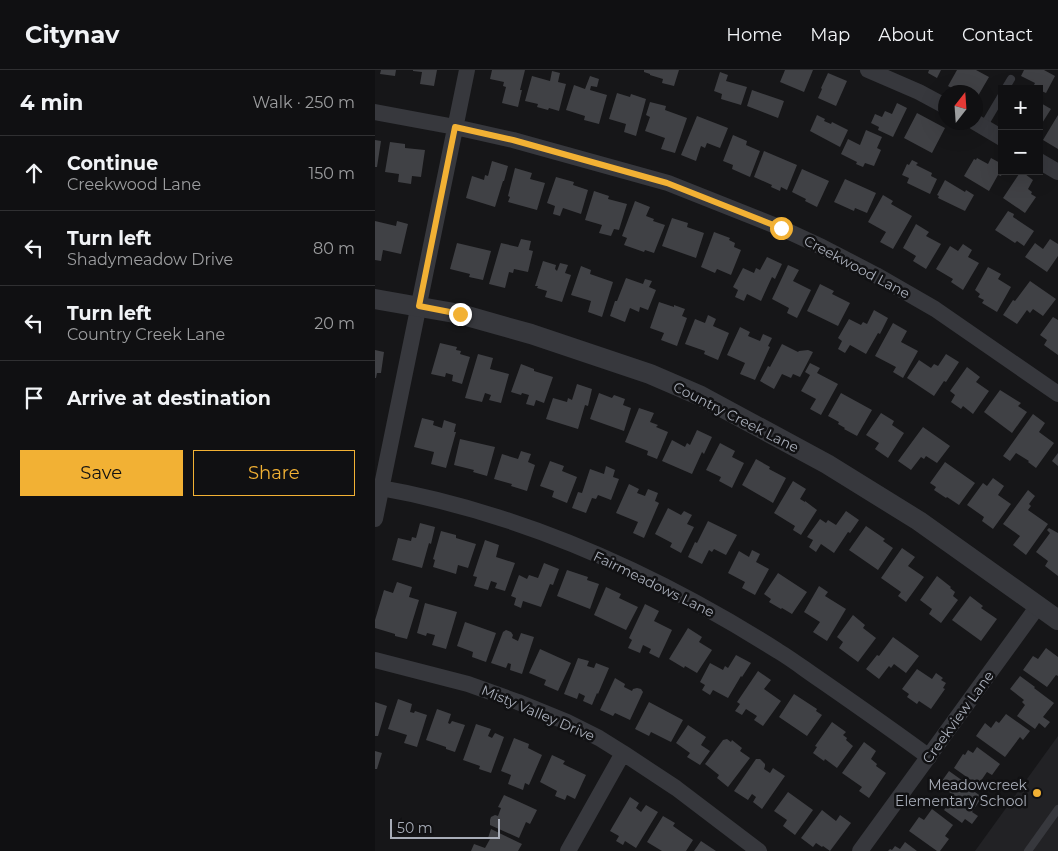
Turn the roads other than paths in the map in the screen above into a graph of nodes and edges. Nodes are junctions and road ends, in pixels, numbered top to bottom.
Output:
1 (467, 70) edge
2 (868, 70) edge
3 (1011, 79) dead end
4 (1007, 85) edge
5 (998, 100) edge
6 (938, 102) edge
7 (375, 112) edge
8 (983, 120) edge
9 (455, 127) junction
10 (983, 127) edge
11 (998, 136) edge
12 (1043, 163) edge
13 (1058, 172) edge
14 (375, 299) edge
15 (419, 306) junction
16 (1058, 394) edge
17 (378, 488) edge
18 (375, 519) edge
19 (1039, 606) junction
20 (1058, 620) edge
21 (375, 660) edge
22 (623, 753) junction
23 (929, 757) junction
24 (1058, 810) edge
25 (569, 851) edge
26 (759, 851) edge
27 (860, 851) edge
28 (1028, 851) edge

1 - 9 street
2 - 6 street
3 - 4 lane
5 - 8 lane
7 - 9 street, Creekwood Lane
9 - 15 street
9 - 16 street, Creekwood Lane
10 - 11 street
12 - 13 street
14 - 15 street, Country Creek Lane
15 - 17 street
15 - 19 street, Country Creek Lane
17 - 18 street
17 - 23 street, Fairmeadows Lane
19 - 20 street, Country Creek Lane
19 - 23 street, Creekview Lane
21 - 22 street, Misty Valley Drive
22 - 25 street
22 - 26 street, Misty Valley Drive
23 - 27 street, Creekview Lane
24 - 28 lane

